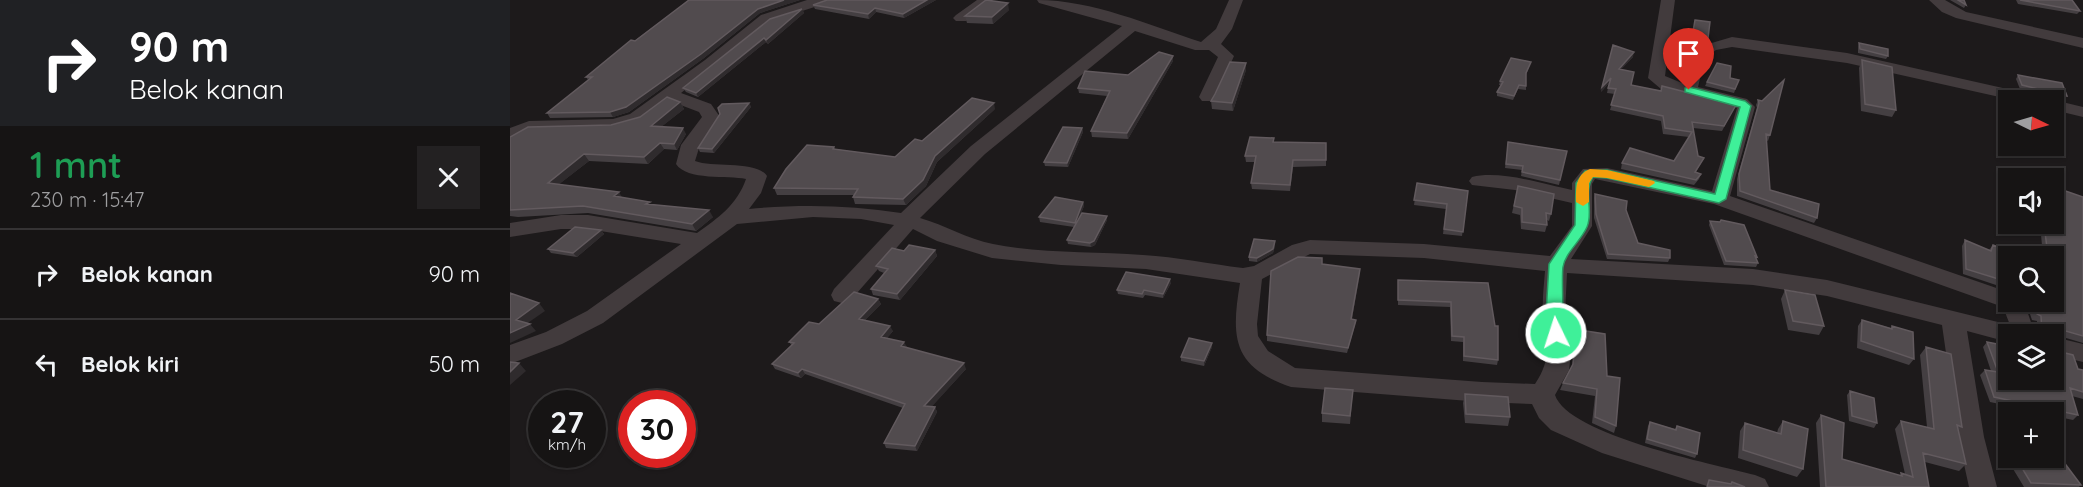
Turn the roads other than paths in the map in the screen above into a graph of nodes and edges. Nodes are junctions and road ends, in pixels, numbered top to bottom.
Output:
1 (822, 0) edge
2 (986, 0) edge
3 (1044, 0) edge
4 (1236, 0) edge
5 (1668, 0) edge
6 (1936, 0) edge
7 (961, 18) dead end
8 (1133, 25) junction
9 (1212, 44) junction
10 (2083, 44) edge
11 (1689, 90) junction
12 (1998, 92) edge
13 (669, 95) junction
14 (1208, 97) dead end
15 (2064, 107) edge
16 (2083, 112) edge
17 (510, 139) edge
18 (1479, 181) dead end
19 (1582, 199) junction
20 (1719, 199) junction
21 (732, 219) junction
22 (908, 221) junction
23 (510, 230) edge
24 (702, 241) junction
25 (1556, 264) junction
26 (1252, 274) junction
27 (843, 295) dead end
28 (1998, 297) edge
29 (1953, 319) junction
30 (1998, 330) edge
31 (2064, 348) edge
32 (2083, 353) edge
33 (510, 355) edge
34 (1542, 394) junction
35 (1755, 487) edge
36 (1983, 487) edge

1 - 13 street
2 - 7 street
3 - 8 street
4 - 9 street
5 - 11 street
6 - 10 street
8 - 9 street
8 - 22 street
9 - 14 street
11 - 12 street
11 - 20 street
13 - 17 street
13 - 21 street
15 - 16 street
18 - 19 street
19 - 20 street
19 - 25 street
20 - 28 street
21 - 22 street
21 - 24 street
22 - 26 street
22 - 27 street
23 - 24 street
24 - 33 street
25 - 26 street
25 - 29 street
25 - 34 street
26 - 34 street
29 - 30 street
29 - 36 street
31 - 32 street
34 - 35 street

